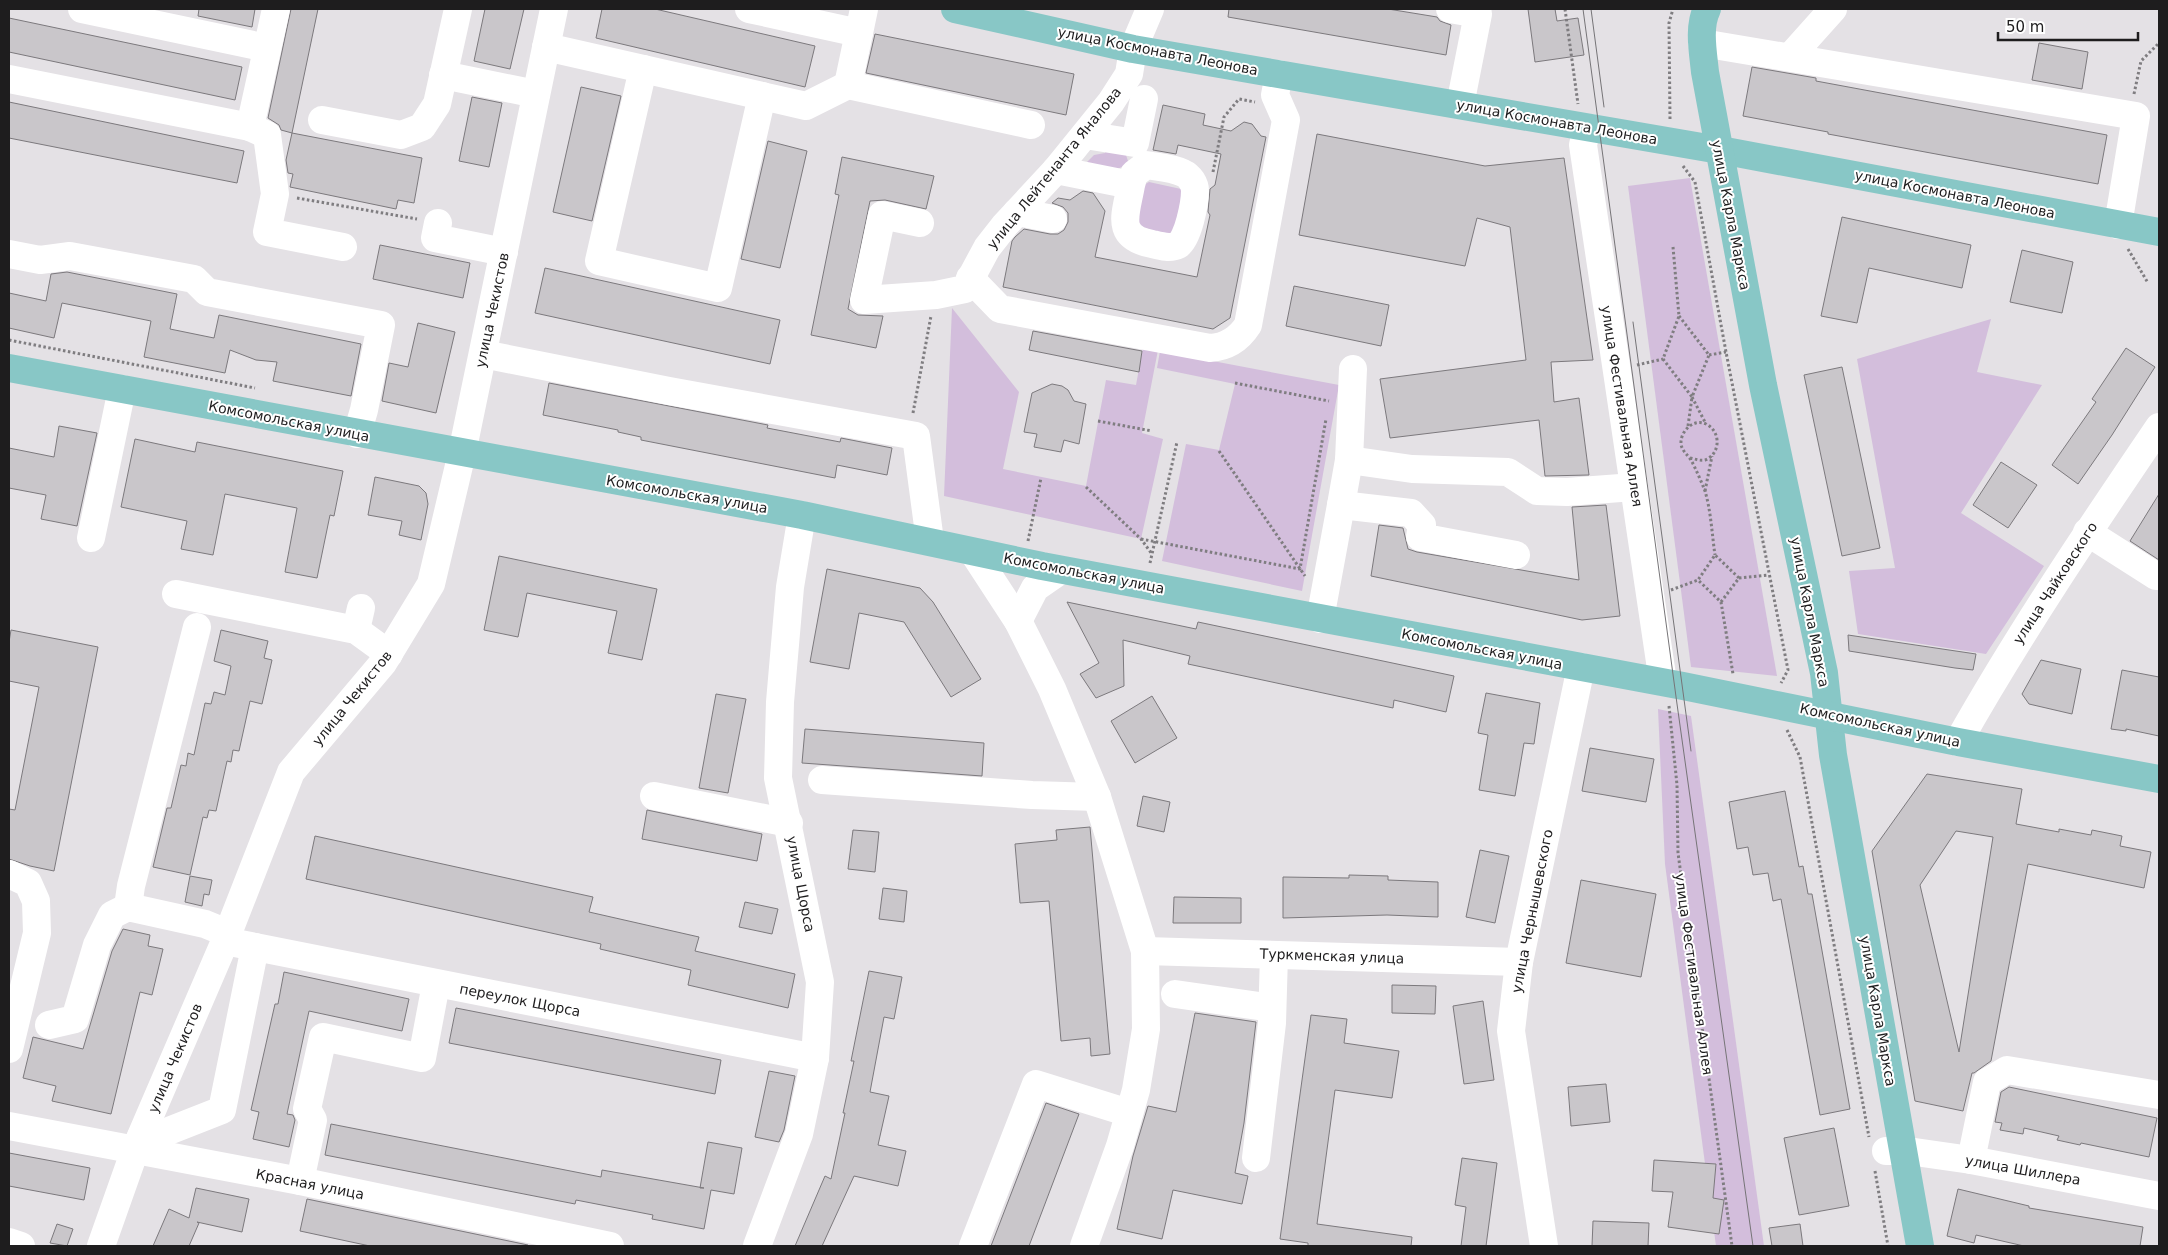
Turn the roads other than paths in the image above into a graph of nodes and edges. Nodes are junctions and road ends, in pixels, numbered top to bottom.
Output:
1 (82, 9) edge
2 (276, 9) edge
3 (458, 9) edge
4 (554, 9) edge
5 (749, 9) edge
6 (955, 9) edge
7 (1150, 9) edge
8 (1450, 9) edge
9 (1698, 9) edge
10 (1707, 9) edge
11 (1833, 9) edge
12 (861, 21) edge
13 (1702, 43) junction
14 (267, 48) junction
15 (546, 48) junction
16 (1133, 49) junction
17 (1790, 57) junction
18 (643, 69) junction
19 (1279, 74) junction
20 (443, 76) junction
21 (9, 78) edge
22 (848, 85) junction
23 (536, 94) junction
24 (762, 96) junction
25 (1144, 99) dead end
26 (1460, 105) junction
27 (322, 120) dead end
28 (1031, 125) dead end
29 (1584, 126) junction
30 (250, 127) junction
31 (1085, 135) junction
32 (1713, 149) junction
33 (1056, 170) junction
34 (1131, 185) junction
35 (438, 223) road end
36 (920, 223) dead end
37 (2159, 232) edge
38 (2122, 236) junction
39 (343, 246) dead end
40 (504, 252) junction
41 (9, 254) edge
42 (970, 278) junction
43 (483, 354) junction
44 (9, 368) edge
45 (1353, 369) dead end
46 (122, 389) junction
47 (2159, 428) edge
48 (357, 434) junction
49 (462, 453) junction
50 (1349, 460) junction
51 (1634, 487) junction
52 (1341, 505) junction
53 (802, 515) junction
54 (2087, 532) junction
55 (91, 538) dead end
56 (930, 541) junction
57 (973, 552) junction
58 (1516, 555) dead end
59 (1061, 570) junction
60 (2159, 576) edge
61 (176, 594) dead end
62 (1320, 619) junction
63 (1018, 621) junction
64 (197, 627) dead end
65 (388, 654) junction
66 (1580, 667) junction
67 (1664, 684) junction
68 (1820, 713) junction
69 (1958, 742) junction
70 (2159, 779) edge
71 (822, 780) dead end
72 (654, 796) dead end
73 (1097, 797) junction
74 (789, 824) junction
75 (9, 874) edge
76 (128, 907) junction
77 (226, 937) junction
78 (254, 947) junction
79 (1145, 951) junction
80 (1274, 954) junction
81 (1519, 962) junction
82 (436, 984) junction
83 (1175, 994) dead end
84 (1272, 1008) junction
85 (49, 1025) dead end
86 (9, 1049) edge
87 (815, 1058) junction
88 (2159, 1095) edge
89 (1129, 1113) junction
90 (9, 1126) edge
91 (138, 1143) junction
92 (1883, 1152) junction
93 (1256, 1158) dead end
94 (1970, 1160) junction
95 (300, 1181) junction
96 (2159, 1196) edge
97 (9, 1242) edge
98 (21, 1246) edge
99 (101, 1246) edge
100 (610, 1246) edge
101 (757, 1246) edge
102 (974, 1246) edge
103 (1084, 1246) edge
104 (1544, 1246) edge
105 (1904, 1246) edge
106 (1920, 1246) edge

1 - 14 street
2 - 14 street
3 - 20 street
4 - 15 street, улица Чекистов
5 - 12 street
6 - 16 main road, улица Космонавта Леонова
7 - 16 street, улица Лейтенанта Яналова
8 - 26 street
9 - 32 main road, улица Карла Маркса
10 - 13 main road, улица Карла Маркса
11 - 17 street
12 - 22 street
13 - 17 street
13 - 32 main road, улица Карла Маркса
14 - 30 street
15 - 18 street
15 - 23 street, улица Чекистов
16 - 19 main road, улица Космонавта Леонова
16 - 31 street, улица Лейтенанта Яналова
17 - 38 street
18 - 24 street
18 - 24 street
19 - 26 main road, улица Космонавта Леонова
19 - 42 street
20 - 23 street
20 - 27 street
21 - 30 street
22 - 24 street
22 - 28 street
23 - 40 street, улица Чекистов
25 - 31 street
26 - 29 main road, улица Космонавта Леонова
29 - 32 main road, улица Космонавта Леонова
29 - 51 street, улица Фестивальная Аллея
30 - 39 street
31 - 33 street, улица Лейтенанта Яналова
32 - 38 main road, улица Космонавта Леонова
32 - 68 main road, улица Карла Маркса
33 - 34 street
33 - 42 street, улица Лейтенанта Яналова
34 - 34 street
35 - 40 street
36 - 42 street, улица Лейтенанта Яналова
37 - 38 main road, улица Космонавта Леонова
40 - 43 street, улица Чекистов
41 - 48 street
43 - 49 street, улица Чекистов
43 - 56 street
44 - 46 main road, Комсомольская улица
45 - 50 street
46 - 48 main road, Комсомольская улица
46 - 55 street
47 - 54 street, улица Чайковского
48 - 49 main road, Комсомольская улица
49 - 53 main road, Комсомольская улица
49 - 65 street, улица Чекистов
50 - 51 street
50 - 52 street
51 - 67 street, улица Фестивальная Аллея
52 - 58 street
52 - 62 street
53 - 56 main road, Комсомольская улица
53 - 74 street, улица Щорса
54 - 60 street
54 - 69 street, улица Чайковского
56 - 57 main road, Комсомольская улица
57 - 59 main road, Комсомольская улица
57 - 63 street
59 - 62 main road, Комсомольская улица
59 - 63 street
61 - 65 street
62 - 66 main road, Комсомольская улица
63 - 73 street
64 - 76 street
65 - 77 street, улица Чекистов
66 - 67 main road, Комсомольская улица
66 - 81 street, улица Чернышевского
67 - 68 main road, Комсомольская улица
68 - 69 main road, Комсомольская улица
68 - 92 main road, улица Карла Маркса
69 - 70 main road, Комсомольская улица
71 - 73 street
72 - 74 street
73 - 79 street
74 - 87 street, улица Щорса
75 - 86 street
76 - 77 street, переулок Щорса
76 - 85 street
77 - 78 street, переулок Щорса
77 - 91 street, улица Чекистов
78 - 82 street, переулок Щорса
78 - 91 street
79 - 80 street, Туркменская улица
79 - 89 street
80 - 81 street, Туркменская улица
80 - 84 street
81 - 104 street, улица Чернышевского
82 - 87 street, переулок Щорса
82 - 95 street
83 - 84 street
84 - 93 street
87 - 101 street, улица Щорса
88 - 94 street
89 - 102 street
89 - 103 street
90 - 91 street, Красная улица
91 - 95 street, Красная улица
91 - 99 street, улица Чекистов
92 - 94 street, улица Шиллера
92 - 105 main road, улица Карла Маркса
92 - 106 main road, улица Карла Маркса
94 - 96 street, улица Шиллера
95 - 100 street, Красная улица
97 - 98 street

